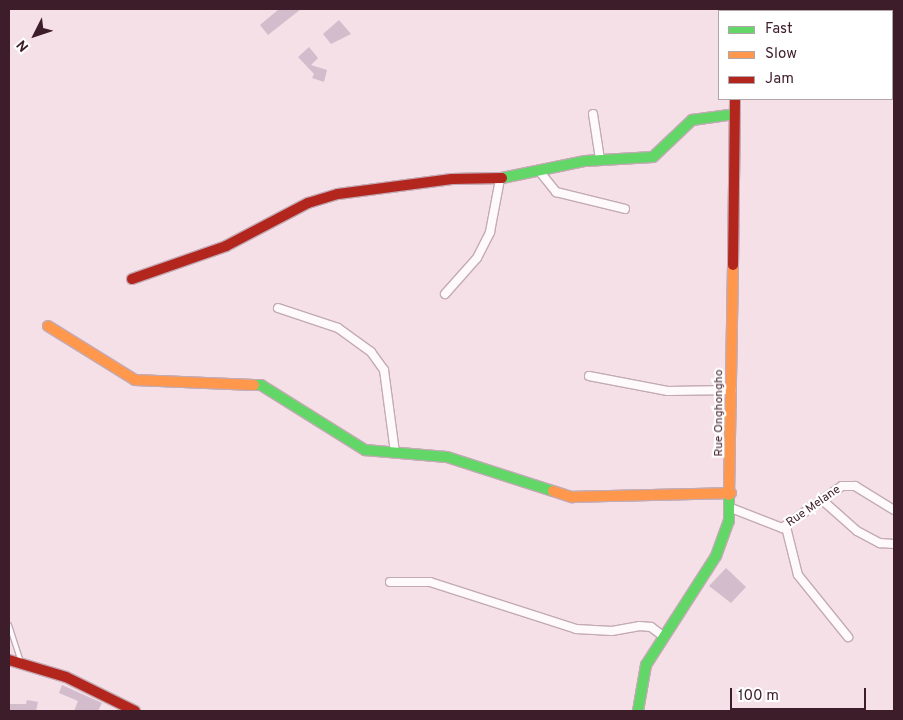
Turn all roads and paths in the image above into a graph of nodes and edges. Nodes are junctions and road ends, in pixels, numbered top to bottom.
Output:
1 (735, 100) edge
2 (592, 114) dead end
3 (735, 114) junction
4 (600, 159) junction
5 (540, 172) junction
6 (500, 179) junction
7 (625, 209) dead end
8 (132, 279) dead end
9 (445, 294) dead end
10 (278, 308) dead end
11 (48, 326) dead end
12 (589, 376) dead end
13 (732, 390) junction
14 (395, 452) junction
15 (732, 493) junction
16 (821, 499) junction
17 (730, 508) junction
18 (894, 510) edge
19 (786, 527) junction
20 (894, 544) edge
21 (390, 582) dead end
22 (9, 625) edge
23 (662, 636) junction
24 (848, 637) dead end
25 (9, 660) edge
26 (21, 662) junction
27 (639, 709) edge
28 (135, 711) edge

1 - 3 street, Rue Onghongho
2 - 4 street
3 - 4 street
3 - 13 street, Rue Onghongho
4 - 5 street
5 - 6 street
5 - 7 street
6 - 8 street
6 - 9 street
10 - 14 street
11 - 14 street
12 - 13 street
13 - 15 street, Rue Onghongho
14 - 15 street
15 - 17 street, Rue Onghongho
16 - 18 street, Rue Melane
16 - 19 street, Rue Melane
16 - 20 street
17 - 19 street, Rue Melane
17 - 23 street, Rue Onghongho
19 - 24 street
21 - 23 street
22 - 26 lane
23 - 27 street, Rue Onghongho
25 - 26 street
26 - 28 street

